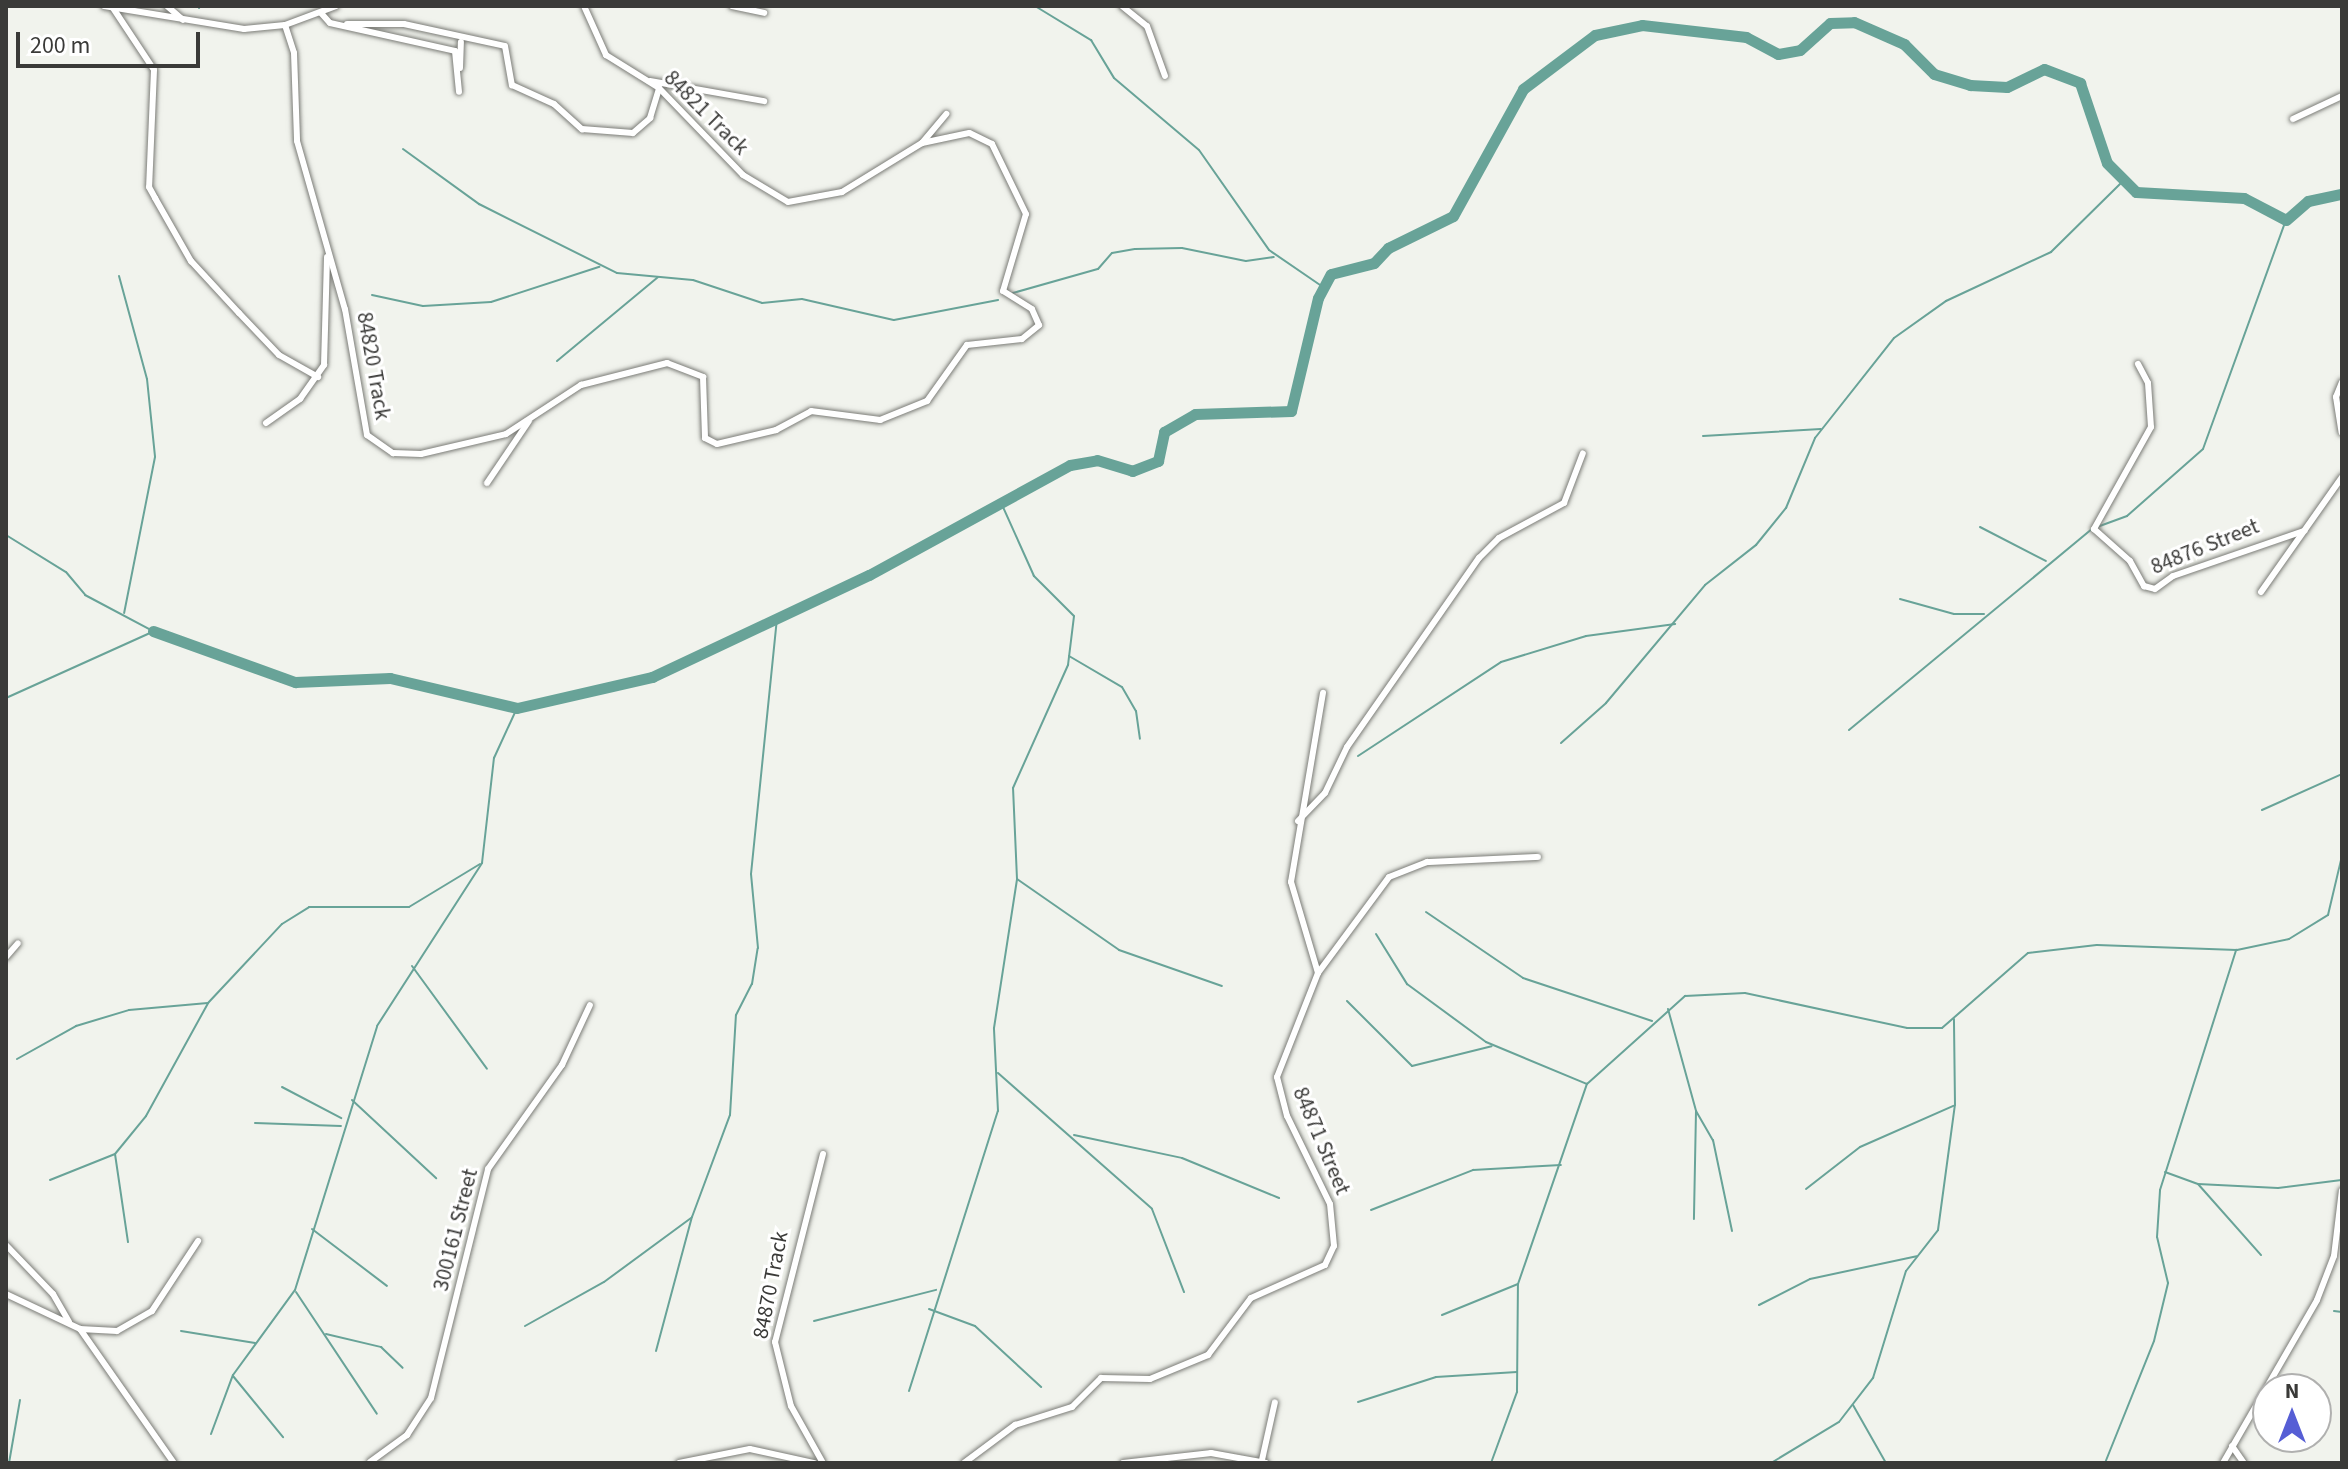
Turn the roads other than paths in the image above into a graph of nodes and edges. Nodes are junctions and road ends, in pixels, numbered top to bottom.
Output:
1 (104, 6) edge
2 (167, 6) edge
3 (336, 6) edge
4 (584, 6) edge
5 (732, 6) edge
6 (1122, 6) edge
7 (113, 8) junction
8 (321, 13) junction
9 (764, 13) dead end
10 (183, 20) junction
11 (347, 24) junction
12 (285, 25) junction
13 (459, 41) junction
14 (460, 68) junction
15 (1165, 76) dead end
16 (650, 81) junction
17 (659, 88) junction
18 (459, 92) dead end
19 (2342, 96) edge
20 (764, 101) dead end
21 (946, 114) dead end
22 (2293, 119) dead end
23 (922, 143) junction
24 (327, 253) junction
25 (2138, 364) dead end
26 (318, 377) junction
27 (2342, 382) edge
28 (529, 421) junction
29 (266, 423) dead end
30 (2342, 433) edge
31 (1583, 453) dead end
32 (2342, 477) edge
33 (487, 483) dead end
34 (2304, 531) junction
35 (2261, 592) dead end
36 (1323, 693) dead end
37 (1298, 821) junction
38 (1538, 857) dead end
39 (18, 943) dead end
40 (6, 957) edge
41 (1318, 973) junction
42 (590, 1005) dead end
43 (823, 1154) dead end
44 (2342, 1190) edge
45 (198, 1241) dead end
46 (6, 1245) edge
47 (6, 1294) edge
48 (69, 1322) junction
49 (80, 1329) junction
50 (1275, 1402) dead end
51 (2232, 1446) junction
52 (1264, 1462) edge
53 (174, 1463) edge
54 (369, 1463) edge
55 (679, 1463) edge
56 (814, 1463) edge
57 (822, 1463) edge
58 (832, 1463) edge
59 (964, 1463) edge
60 (1123, 1463) edge
61 (2223, 1463) edge
62 (2244, 1463) edge

1 - 7 street
2 - 10 street
3 - 8 street
4 - 16 street, 84821 Track
5 - 9 street
6 - 15 street
7 - 10 street
7 - 26 street
8 - 11 street
8 - 12 street
10 - 12 street
11 - 13 street
11 - 14 street
12 - 24 street, 84820 Track
13 - 14 street
13 - 17 street
14 - 18 street
16 - 17 street, 84821 Track
16 - 20 street
17 - 23 street, 84821 Track
19 - 22 street
21 - 23 street, 84821 Track
23 - 28 street, 84820 Track
24 - 26 street
24 - 28 street, 84820 Track
25 - 34 street, 84876 Street
26 - 29 street
27 - 30 street
28 - 33 street
31 - 37 street
32 - 34 street
34 - 35 street
36 - 37 street
37 - 41 street
38 - 41 street, 84871 Street
39 - 40 street
41 - 59 street, 84871 Street
42 - 54 street, 300161 Street
43 - 57 street, 84870 Track
44 - 51 street
45 - 49 street
46 - 48 street
47 - 48 street
48 - 49 street
49 - 53 street
50 - 52 street
51 - 61 street
51 - 62 street
52 - 60 street
55 - 56 street
57 - 58 street

